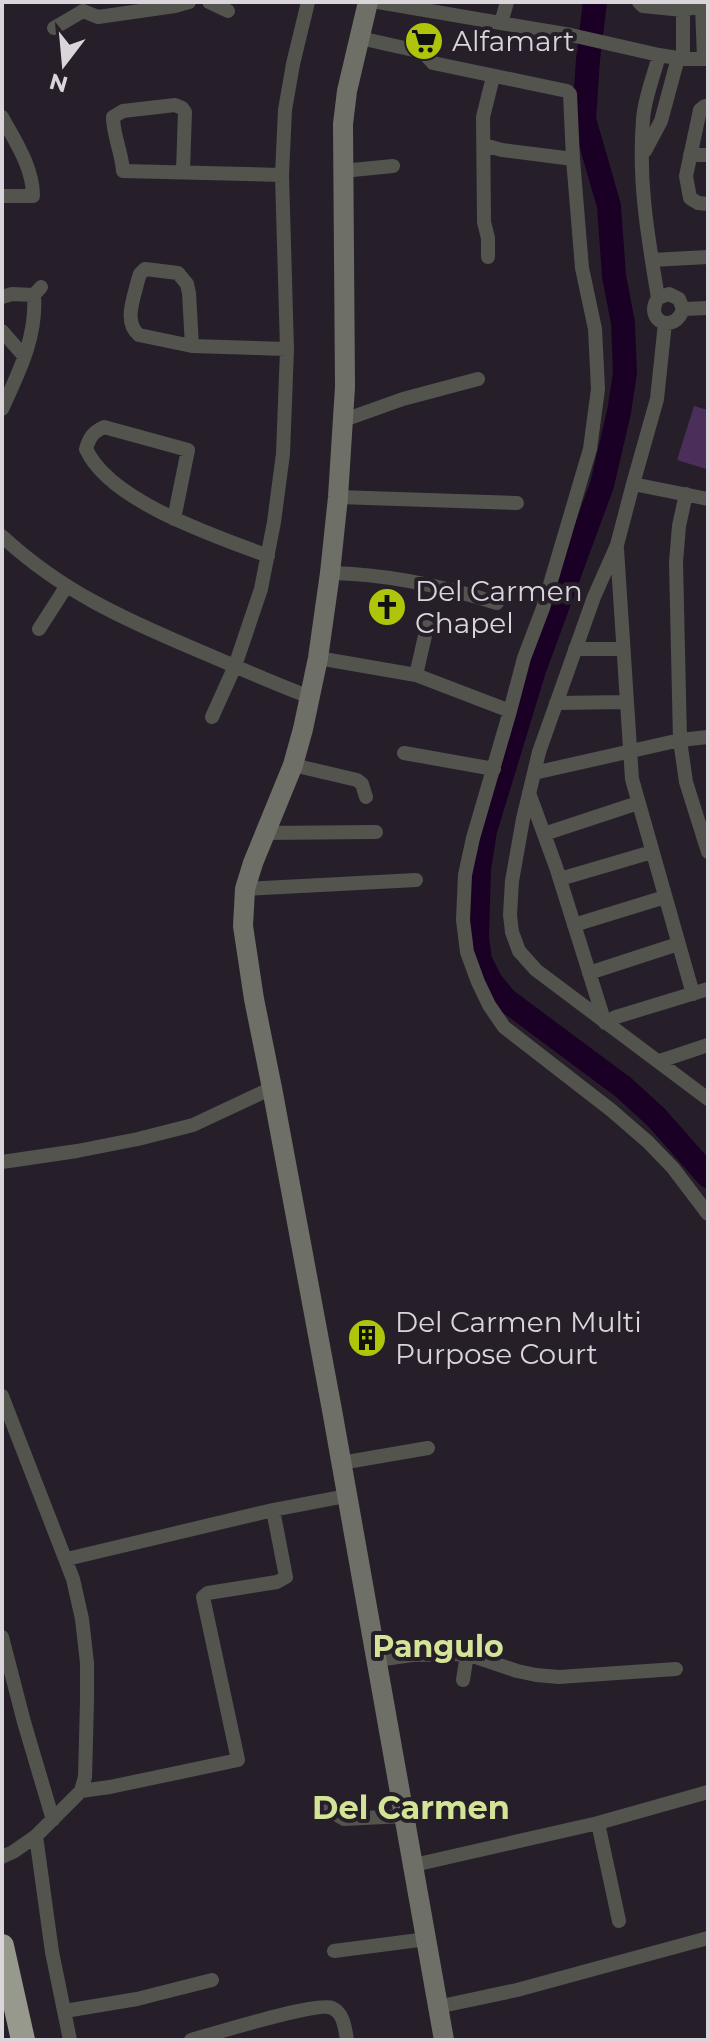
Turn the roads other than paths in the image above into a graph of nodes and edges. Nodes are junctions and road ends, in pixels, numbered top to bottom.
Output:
1 (189, 2) edge
2 (209, 2) edge
3 (308, 2) edge
4 (368, 2) edge
5 (378, 2) edge
6 (507, 2) edge
7 (639, 2) edge
8 (696, 6) edge
9 (83, 7) edge
10 (228, 11) dead end
11 (501, 23) junction
12 (54, 28) dead end
13 (360, 38) junction
14 (659, 55) junction
15 (680, 58) junction
16 (706, 58) edge
17 (493, 77) junction
18 (708, 106) edge
19 (2, 117) edge
20 (6, 138) edge
21 (484, 145) junction
22 (642, 155) junction
23 (690, 155) junction
24 (708, 155) edge
25 (573, 159) junction
26 (393, 166) dead end
27 (183, 171) junction
28 (342, 171) junction
29 (282, 175) junction
30 (2, 196) edge
31 (708, 204) edge
32 (488, 257) dead end
33 (708, 257) edge
34 (652, 260) junction
35 (2, 297) edge
36 (658, 298) junction
37 (708, 308) edge
38 (683, 309) junction
39 (665, 323) junction
40 (2, 331) edge
41 (192, 346) junction
42 (287, 349) junction
43 (24, 356) junction
44 (478, 379) dead end
45 (2, 409) edge
46 (344, 420) junction
47 (633, 484) junction
48 (686, 494) junction
49 (338, 497) junction
50 (708, 499) edge
51 (517, 503) dead end
52 (174, 519) junction
53 (2, 536) edge
54 (617, 545) junction
55 (268, 556) junction
56 (330, 573) junction
57 (66, 587) junction
58 (497, 603) dead end
59 (427, 627) dead end
60 (39, 629) dead end
61 (575, 649) junction
62 (623, 649) junction
63 (318, 658) junction
64 (235, 666) junction
65 (416, 675) junction
66 (310, 697) junction
67 (626, 702) junction
68 (556, 703) junction
69 (510, 711) junction
70 (212, 717) dead end
71 (708, 737) edge
72 (680, 740) junction
73 (629, 751) junction
74 (404, 753) dead end
75 (293, 765) junction
76 (494, 769) junction
77 (534, 773) junction
78 (529, 793) junction
79 (366, 797) dead end
80 (638, 803) junction
81 (376, 832) dead end
82 (264, 833) junction
83 (544, 834) junction
84 (652, 852) junction
85 (708, 852) edge
86 (560, 879) junction
87 (416, 880) dead end
88 (245, 889) junction
89 (665, 897) junction
90 (574, 925) junction
91 (678, 944) junction
92 (589, 973) junction
93 (708, 989) edge
94 (693, 994) junction
95 (605, 1023) junction
96 (708, 1045) edge
97 (660, 1061) junction
98 (272, 1088) junction
99 (708, 1099) edge
100 (2, 1162) edge
101 (708, 1214) edge
102 (2, 1396) edge
103 (428, 1448) dead end
104 (341, 1463) junction
105 (346, 1496) junction
106 (273, 1510) junction
107 (67, 1559) junction
108 (2, 1637) edge
109 (467, 1654) junction
110 (377, 1660) junction
111 (676, 1669) dead end
112 (463, 1680) dead end
113 (81, 1791) junction
114 (708, 1792) edge
115 (320, 1800) dead end
116 (404, 1816) junction
117 (53, 1820) junction
118 (598, 1823) junction
119 (36, 1836) junction
120 (2, 1857) edge
121 (414, 1865) junction
122 (619, 1921) dead end
123 (708, 1938) edge
124 (427, 1939) junction
125 (2, 1946) edge
126 (334, 1951) dead end
127 (212, 1980) dead end
128 (437, 2007) junction
129 (65, 2011) junction
130 (23, 2040) edge
131 (70, 2040) edge
132 (191, 2040) edge
133 (347, 2040) edge
134 (444, 2040) edge

1 - 9 street
2 - 10 street
3 - 29 street
4 - 13 main road
5 - 11 street
6 - 11 street
7 - 8 street
8 - 15 street
8 - 16 street
9 - 12 street
11 - 14 street
13 - 17 street
13 - 28 main road
14 - 15 street
14 - 22 street
15 - 16 street
15 - 22 street
17 - 21 street
17 - 25 street
18 - 23 street
19 - 20 street
20 - 30 street
21 - 25 street
21 - 32 street
22 - 34 street
23 - 24 street
23 - 31 street
25 - 69 street
26 - 28 street
27 - 27 street
27 - 29 street
28 - 46 main road
29 - 42 street
33 - 34 street
34 - 36 street
35 - 43 street
36 - 38 street
36 - 39 street
37 - 38 street
38 - 39 street
39 - 47 street
40 - 43 street
41 - 41 street
41 - 42 street
42 - 55 street
43 - 45 street
44 - 46 street
46 - 49 main road
47 - 48 street
47 - 54 street
48 - 50 street
48 - 72 street
49 - 51 street
49 - 56 main road
52 - 52 street
52 - 55 street
53 - 57 street
54 - 61 street
54 - 62 street
55 - 64 street
56 - 58 street
56 - 63 main road
57 - 60 street
57 - 64 street
59 - 65 street
61 - 62 street
61 - 68 street
62 - 67 street
63 - 65 street
63 - 66 main road
64 - 66 street
64 - 70 street
65 - 69 street
66 - 75 main road
67 - 68 street
67 - 73 street
68 - 77 street
69 - 76 street
71 - 72 street
72 - 73 street
72 - 85 street
73 - 77 street
73 - 80 street
74 - 76 street
75 - 79 street
75 - 82 main road
76 - 101 street
77 - 78 street
78 - 83 street
78 - 95 street
80 - 83 street
80 - 84 street
81 - 82 street
82 - 88 main road
83 - 86 street
84 - 86 street
84 - 89 street
86 - 90 street
87 - 88 street
88 - 98 main road
89 - 90 street
89 - 91 street
90 - 92 street
91 - 92 street
91 - 94 street
92 - 95 street
93 - 94 street
94 - 95 street
95 - 97 street
96 - 97 street
97 - 99 street
98 - 100 street
98 - 104 main road
102 - 107 street
103 - 104 street
104 - 105 main road
105 - 106 street
105 - 110 main road
106 - 107 street
106 - 113 street
107 - 113 street
108 - 117 street
109 - 110 street
109 - 111 street
109 - 112 street
110 - 116 main road
113 - 117 street
114 - 118 street
115 - 116 street
116 - 121 main road
117 - 119 street
118 - 121 street
118 - 122 street
119 - 120 street
119 - 129 street
121 - 124 main road
123 - 128 street
124 - 126 street
124 - 128 main road
125 - 130 highway
127 - 129 street
128 - 134 main road
129 - 131 street
132 - 133 street

